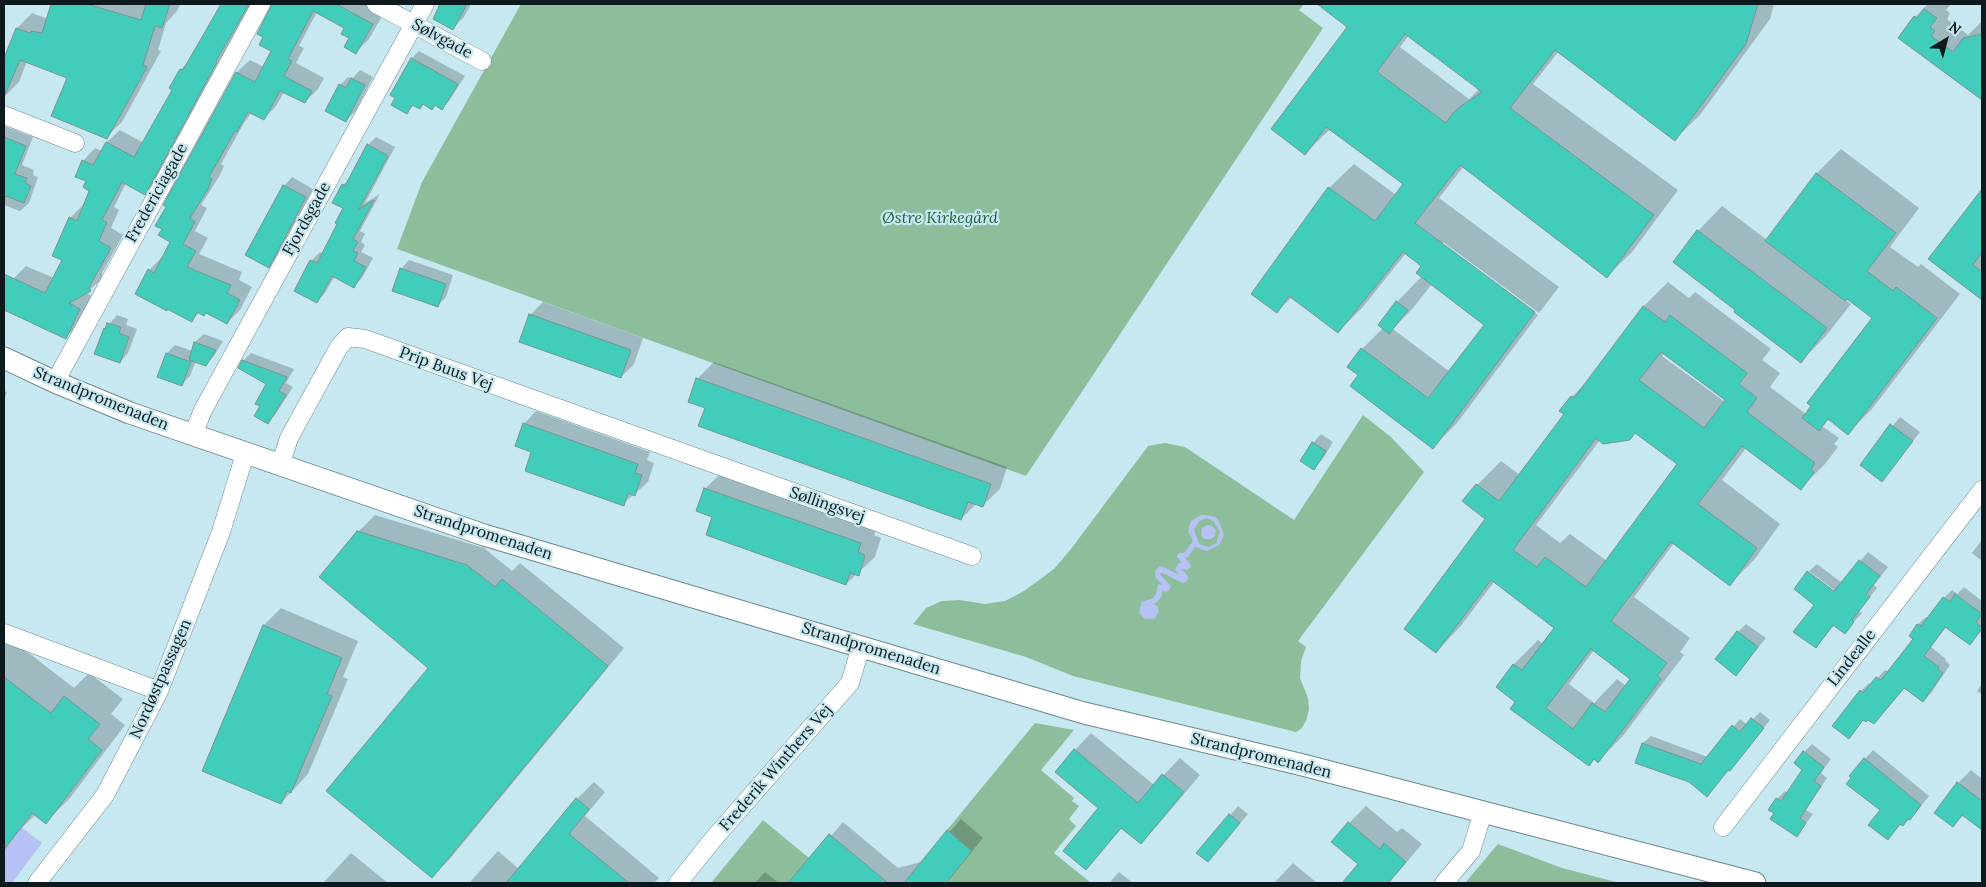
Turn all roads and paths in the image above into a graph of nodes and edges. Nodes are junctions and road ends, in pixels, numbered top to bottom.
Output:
1 (261, 4) edge
2 (376, 4) edge
3 (425, 4) edge
4 (414, 25) junction
5 (482, 61) dead end
6 (4, 115) edge
7 (75, 143) dead end
8 (4, 358) edge
9 (55, 382) junction
10 (193, 436) junction
11 (682, 453) joint
12 (245, 454) junction
13 (280, 466) junction
14 (1982, 490) edge
15 (972, 556) dead end
16 (4, 633) edge
17 (861, 646) junction
18 (159, 692) junction
19 (1483, 812) junction
20 (1723, 826) dead end
21 (37, 883) edge
22 (678, 883) edge
23 (1444, 883) edge
24 (1755, 883) edge

1 - 9 street, Fredericiagade
2 - 4 street, Sølvgade
3 - 4 street, Fjordsgade
4 - 5 street, Sølvgade
4 - 10 street, Fjordsgade
6 - 7 street
8 - 9 street, Strandpromenaden
9 - 10 street, Strandpromenaden
10 - 12 street, Strandpromenaden
11 - 13 street, Prip Buus Vej
11 - 15 street, Søllingsvej
12 - 13 street, Strandpromenaden
12 - 18 street, Nordøstpassagen
13 - 17 street, Strandpromenaden
14 - 20 street, Lindealle
16 - 18 street
17 - 19 street, Strandpromenaden
17 - 22 street, Frederik Winthers Vej
18 - 21 street, Nordøstpassagen
19 - 23 street
19 - 24 street, Strandpromenaden

